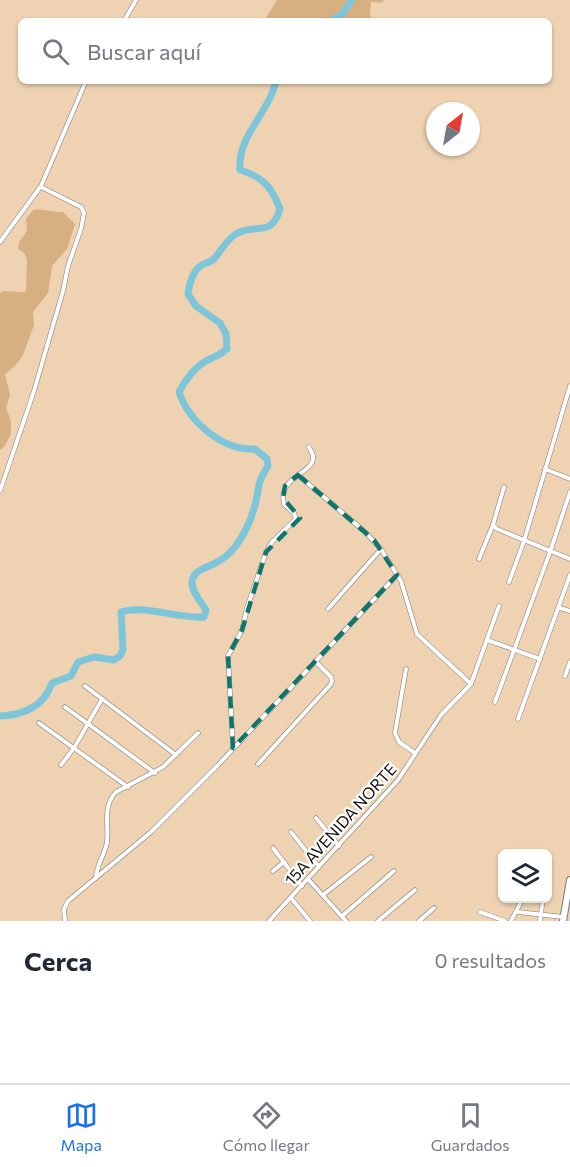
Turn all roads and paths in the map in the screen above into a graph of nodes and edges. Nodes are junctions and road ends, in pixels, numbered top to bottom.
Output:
1 (136, 0) edge
2 (126, 18) edge
3 (85, 84) edge
4 (41, 187) junction
5 (0, 242) edge
6 (570, 386) edge
7 (309, 447) dead end
8 (545, 469) junction
9 (298, 475) junction
10 (570, 479) edge
11 (504, 487) dead end
12 (0, 491) edge
13 (570, 492) edge
14 (493, 525) junction
15 (524, 541) junction
16 (381, 549) junction
17 (550, 552) junction
18 (570, 559) edge
19 (479, 560) dead end
20 (397, 574) junction
21 (570, 575) edge
22 (509, 582) dead end
23 (499, 606) dead end
24 (560, 608) junction
25 (328, 609) dead end
26 (570, 611) edge
27 (487, 640) junction
28 (514, 650) junction
29 (540, 659) junction
30 (315, 661) junction
31 (570, 662) edge
32 (406, 669) dead end
33 (565, 676) dead end
34 (471, 684) junction
35 (85, 686) dead end
36 (102, 699) junction
37 (495, 702) dead end
38 (65, 707) dead end
39 (518, 719) dead end
40 (39, 723) dead end
41 (88, 723) junction
42 (198, 733) dead end
43 (74, 748) junction
44 (233, 748) junction
45 (415, 753) junction
46 (176, 755) junction
47 (258, 764) dead end
48 (61, 765) dead end
49 (154, 773) junction
50 (128, 787) junction
51 (316, 818) dead end
52 (291, 832) dead end
53 (339, 846) junction
54 (273, 848) dead end
55 (371, 857) dead end
56 (284, 862) junction
57 (319, 867) junction
58 (273, 872) dead end
59 (394, 872) dead end
60 (96, 879) junction
61 (308, 879) junction
62 (570, 880) edge
63 (302, 886) junction
64 (415, 890) dead end
65 (323, 896) junction
66 (291, 898) junction
67 (522, 903) edge
68 (542, 903) edge
69 (434, 908) dead end
70 (480, 912) dead end
71 (518, 912) junction
72 (541, 915) junction
73 (342, 916) junction
74 (563, 919) edge
75 (65, 921) edge
76 (270, 921) edge
77 (310, 921) edge
78 (346, 921) edge
79 (378, 921) edge
80 (419, 921) edge
81 (505, 921) edge
82 (511, 921) edge
83 (540, 921) edge

1 - 2 street
3 - 4 street
4 - 5 street
4 - 12 street
6 - 8 street
7 - 9 street
8 - 10 street
8 - 15 street
9 - 16 street
9 - 44 street
11 - 14 street
13 - 17 street
14 - 15 street
14 - 19 street
15 - 17 street
15 - 22 street
16 - 20 street
16 - 25 street
17 - 18 street
17 - 28 street
20 - 30 street
20 - 34 street
21 - 24 street
23 - 27 street
24 - 26 street
24 - 29 street
27 - 28 street
27 - 34 street
28 - 29 street
28 - 37 street
29 - 39 street
30 - 44 street
30 - 47 street
31 - 33 street
32 - 45 street
34 - 45 street, 15A AVENIDA NORTE
35 - 36 street
36 - 41 street
36 - 46 street
38 - 41 street
40 - 43 street
41 - 43 street
41 - 49 street
42 - 46 street
43 - 48 street
43 - 50 street
44 - 60 street
45 - 53 street, 15A AVENIDA NORTE
46 - 49 street
49 - 50 street
50 - 60 street
51 - 53 street
52 - 57 street
53 - 57 street, 15A AVENIDA NORTE
54 - 56 street
55 - 65 street
56 - 58 street
56 - 63 street
57 - 61 street, 15A AVENIDA NORTE
59 - 73 street
60 - 75 street
61 - 63 street, 15A AVENIDA NORTE
61 - 65 street
62 - 74 main road
63 - 66 street, 15A AVENIDA NORTE
64 - 79 street
65 - 73 street
66 - 76 street, 15A AVENIDA NORTE
66 - 77 street
67 - 71 street
68 - 72 street
69 - 80 street
70 - 81 street
71 - 72 street
71 - 82 street
72 - 74 street
72 - 83 street
73 - 78 street

